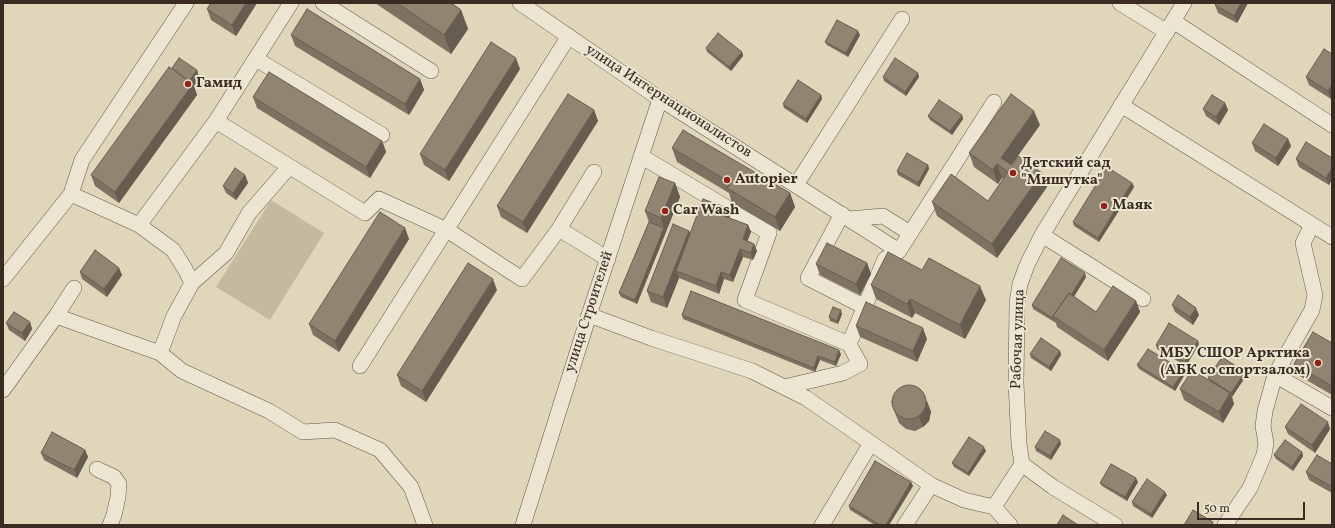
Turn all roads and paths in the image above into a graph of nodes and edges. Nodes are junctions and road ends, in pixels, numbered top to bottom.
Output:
1 (186, 3) edge
2 (291, 3) edge
3 (323, 3) edge
4 (520, 3) edge
5 (1120, 3) edge
6 (1184, 3) edge
7 (902, 19) dead end
8 (1170, 26) junction
9 (569, 36) junction
10 (256, 59) junction
11 (431, 71) dead end
12 (660, 99) junction
13 (994, 102) dead end
14 (1122, 105) junction
15 (216, 121) junction
16 (1332, 125) edge
17 (382, 135) dead end
18 (641, 156) junction
19 (289, 167) junction
20 (594, 172) dead end
21 (796, 185) junction
22 (71, 194) junction
23 (845, 216) junction
24 (139, 225) junction
25 (1312, 225) junction
26 (559, 229) junction
27 (447, 230) junction
28 (910, 233) junction
29 (1042, 235) junction
30 (1332, 238) edge
31 (899, 251) junction
32 (608, 259) junction
33 (3, 279) edge
34 (192, 283) junction
35 (74, 288) dead end
36 (1143, 299) dead end
37 (865, 307) junction
38 (589, 315) junction
39 (56, 316) junction
40 (849, 344) junction
41 (160, 353) junction
42 (360, 366) dead end
43 (1275, 375) junction
44 (784, 387) junction
45 (3, 390) edge
46 (1332, 408) edge
47 (871, 443) junction
48 (1022, 464) junction
49 (97, 469) dead end
50 (931, 485) junction
51 (994, 507) junction
52 (110, 525) edge
53 (425, 525) edge
54 (523, 525) edge
55 (822, 525) edge
56 (906, 525) edge
57 (1010, 525) edge
58 (1115, 525) edge
59 (1224, 525) edge

1 - 22 street
2 - 10 street
3 - 11 street
4 - 9 street, улица Интернационалистов
5 - 8 street
6 - 8 street, Рабочая улица
7 - 21 street
8 - 14 street, Рабочая улица
8 - 16 street
9 - 12 street, улица Интернационалистов
9 - 27 street
10 - 15 street
10 - 17 street
12 - 18 street, улица Строителей
12 - 21 street, улица Интернационалистов
13 - 28 street
14 - 25 street
14 - 29 street, Рабочая улица
15 - 19 street
15 - 24 street
18 - 32 street, улица Строителей
18 - 40 street
19 - 27 street
19 - 34 street
20 - 26 street
21 - 23 street, улица Интернационалистов
22 - 24 street
22 - 33 street
23 - 28 street
23 - 31 street, улица Интернационалистов
23 - 37 street
24 - 34 street
25 - 30 street
25 - 43 street
26 - 27 street
26 - 32 street
27 - 42 street
28 - 31 street
29 - 36 street
29 - 48 street, Рабочая улица
31 - 37 street
32 - 38 street, улица Строителей
34 - 41 street
35 - 39 street
37 - 40 street
38 - 44 street
38 - 54 street, улица Строителей
39 - 41 street
39 - 45 street
40 - 44 street
41 - 53 street
43 - 46 street
43 - 59 street
44 - 47 street
47 - 50 street
47 - 55 street
48 - 51 street
48 - 58 street
49 - 52 street
50 - 51 street
50 - 56 street
51 - 57 street

